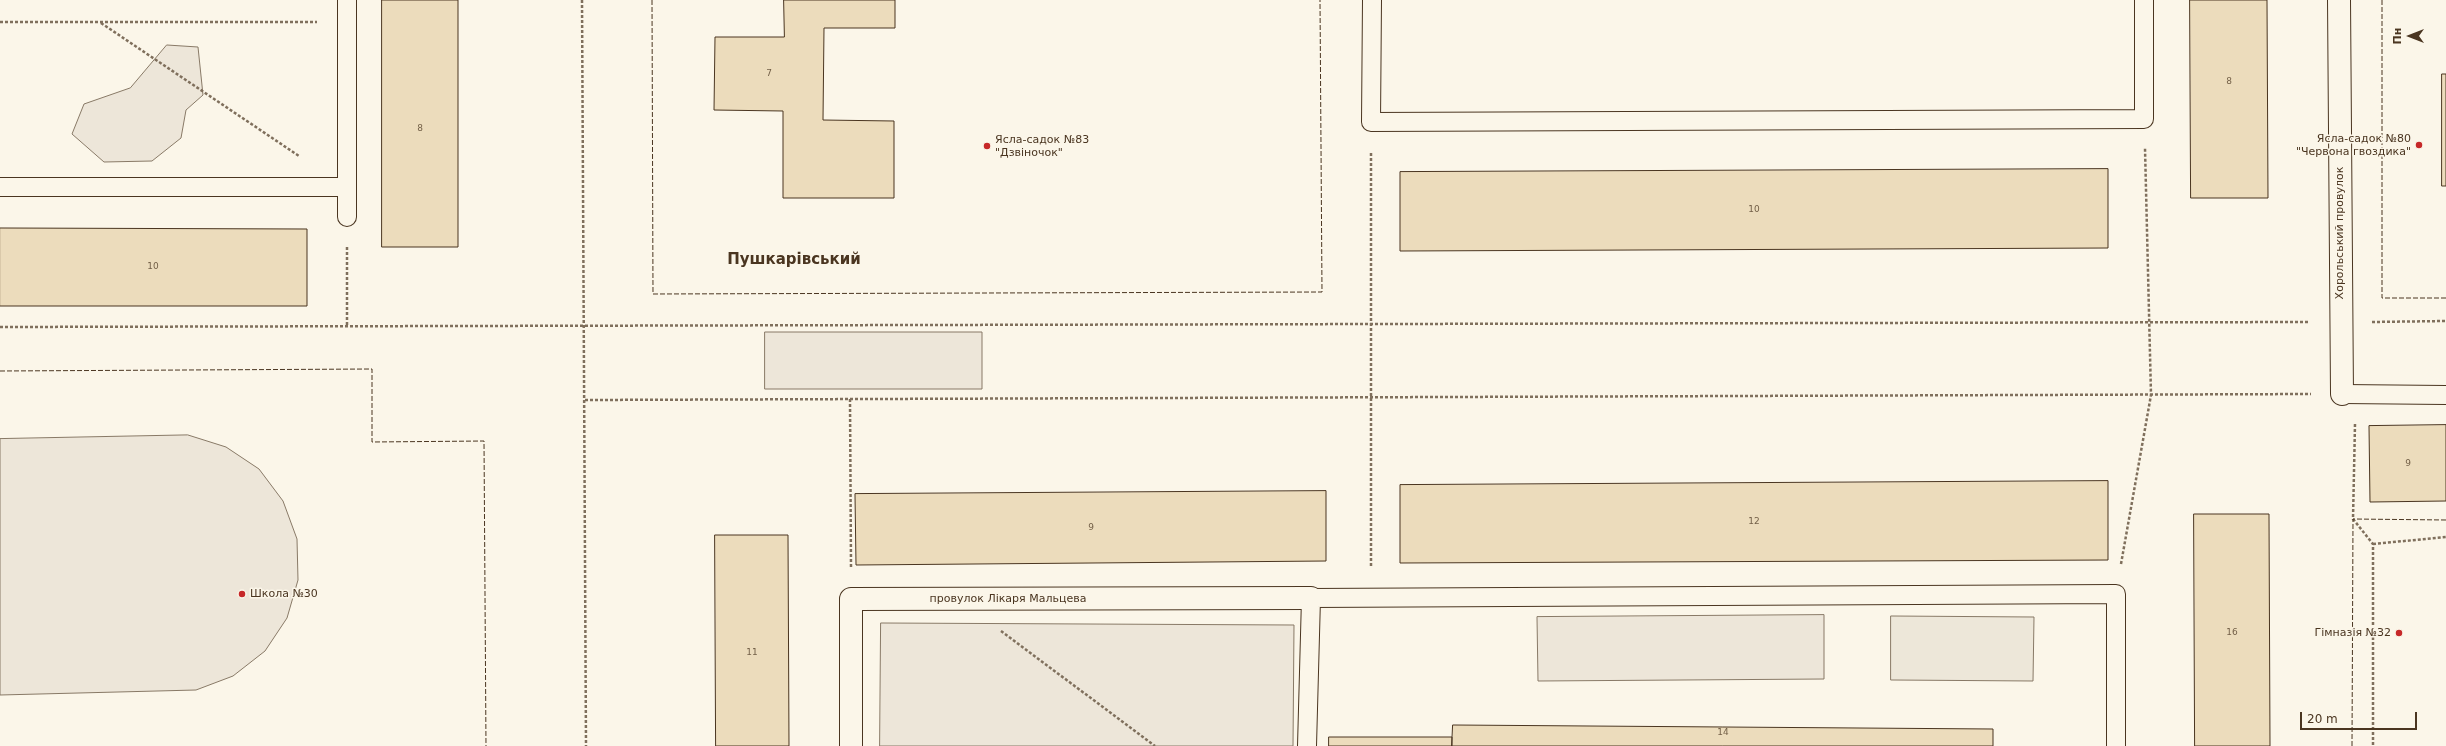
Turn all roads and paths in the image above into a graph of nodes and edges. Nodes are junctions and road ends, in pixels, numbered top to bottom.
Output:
1 (347, 0) edge
2 (582, 0) edge
3 (1372, 0) edge
4 (2144, 0) edge
5 (2340, 0) edge
6 (0, 22) edge
7 (100, 22) junction
8 (347, 22) junction
9 (2144, 119) junction
10 (1371, 122) junction
11 (301, 157) dead end
12 (0, 187) edge
13 (347, 187) junction
14 (347, 218) joint
15 (2446, 321) edge
16 (2149, 322) junction
17 (2341, 322) junction
18 (1371, 324) junction
19 (347, 326) junction
20 (584, 326) junction
21 (0, 327) edge
22 (2348, 394) junction
23 (2151, 395) junction
24 (2446, 395) edge
25 (1371, 397) junction
26 (850, 399) junction
27 (585, 400) junction
28 (2446, 537) edge
29 (2373, 544) junction
30 (2116, 594) junction
31 (1371, 597) junction
32 (1311, 598) junction
33 (851, 599) junction
34 (958, 599) junction
35 (586, 746) edge
36 (851, 746) edge
37 (1154, 746) edge
38 (1308, 746) edge
39 (2116, 746) edge
40 (2372, 746) edge

1 - 8 lane
2 - 20 path
3 - 10 lane
4 - 9 lane
5 - 17 street, Хорольський провулок
6 - 7 path
7 - 8 path
7 - 11 path
8 - 13 lane
9 - 10 lane
9 - 16 path
10 - 18 path
12 - 13 lane
13 - 14 lane
14 - 19 path
15 - 17 path
16 - 17 path
16 - 18 path
16 - 23 path
17 - 22 street, Хорольський провулок
18 - 20 path
18 - 25 path
19 - 20 path
19 - 21 path
20 - 27 path
22 - 23 path
22 - 24 lane
22 - 29 path
23 - 25 path
23 - 30 path
25 - 26 path
25 - 31 path
26 - 27 path
26 - 33 path
27 - 35 path
28 - 29 path
29 - 40 path
30 - 31 lane
30 - 39 lane
31 - 32 lane
32 - 34 street, провулок Лікаря Мальцева
32 - 38 lane
33 - 34 street, провулок Лікаря Мальцева
33 - 36 street
34 - 37 path

